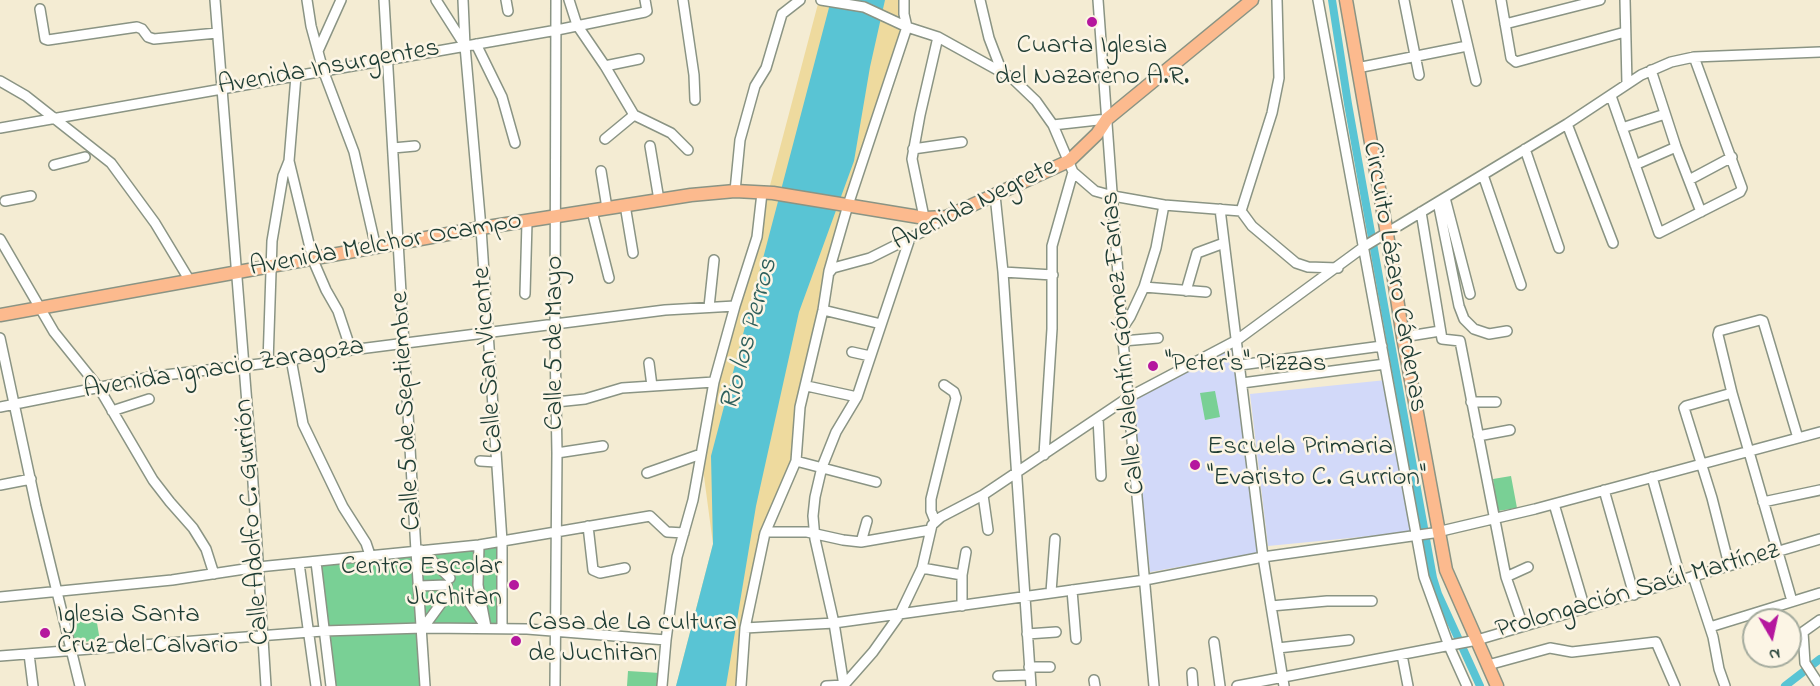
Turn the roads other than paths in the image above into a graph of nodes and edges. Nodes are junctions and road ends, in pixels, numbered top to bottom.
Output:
1 (215, 0) edge
2 (307, 0) edge
3 (342, 0) edge
4 (384, 0) edge
5 (436, 0) edge
6 (464, 0) edge
7 (506, 0) edge
8 (556, 0) edge
9 (569, 0) edge
10 (645, 0) edge
11 (683, 0) edge
12 (800, 0) edge
13 (821, 0) edge
14 (904, 0) edge
15 (980, 0) edge
16 (1098, 0) edge
17 (1252, 0) edge
18 (1277, 0) edge
19 (1318, 0) edge
20 (1346, 0) edge
21 (1404, 0) edge
22 (1457, 0) edge
23 (1501, 0) edge
24 (1600, 0) edge
25 (1625, 0) edge
26 (40, 9) dead end
27 (508, 11) dead end
28 (1505, 24) junction
29 (577, 25) junction
30 (907, 27) junction
31 (557, 30) junction
32 (1625, 32) junction
33 (217, 33) junction
34 (938, 37) junction
35 (476, 44) junction
36 (465, 46) junction
37 (1467, 46) junction
38 (318, 51) junction
39 (1820, 52) edge
40 (1415, 57) junction
41 (1694, 57) junction
42 (387, 59) junction
43 (639, 59) dead end
44 (605, 66) junction
45 (1358, 68) junction
46 (323, 70) junction
47 (1651, 70) junction
48 (1002, 72) junction
49 (1419, 75) dead end
50 (296, 76) junction
51 (0, 81) edge
52 (1476, 81) dead end
53 (1627, 84) junction
54 (221, 88) junction
55 (1611, 96) junction
56 (695, 100) dead end
57 (1665, 114) junction
58 (633, 115) junction
59 (53, 118) junction
60 (1107, 119) junction
61 (1567, 124) junction
62 (1053, 125) junction
63 (0, 128) edge
64 (1622, 128) junction
65 (604, 139) dead end
66 (962, 141) dead end
67 (515, 143) dead end
68 (415, 146) dead end
69 (650, 146) dead end
70 (1676, 147) junction
71 (393, 148) junction
72 (913, 149) junction
73 (1524, 149) junction
74 (688, 150) dead end
75 (85, 157) dead end
76 (1732, 157) junction
77 (289, 161) junction
78 (54, 165) dead end
79 (1635, 165) junction
80 (1071, 166) junction
81 (601, 171) dead end
82 (1483, 175) junction
83 (1689, 180) junction
84 (735, 191) junction
85 (768, 193) junction
86 (995, 195) junction
87 (31, 196) dead end
88 (1113, 196) junction
89 (659, 200) junction
90 (1441, 200) junction
91 (5, 201) dead end
92 (625, 205) junction
93 (848, 205) junction
94 (1164, 205) junction
95 (607, 208) junction
96 (1220, 209) junction
97 (592, 211) junction
98 (1241, 211) junction
99 (1421, 212) junction
100 (1701, 212) junction
101 (557, 217) junction
102 (946, 217) joint
103 (527, 222) junction
104 (925, 224) junction
105 (481, 228) junction
106 (1383, 236) junction
107 (910, 238) junction
108 (0, 239) edge
109 (1224, 243) junction
110 (1613, 243) dead end
111 (399, 244) junction
112 (1367, 245) junction
113 (376, 248) junction
114 (1559, 248) dead end
115 (633, 253) dead end
116 (313, 260) junction
117 (714, 260) dead end
118 (272, 265) junction
119 (1338, 268) junction
120 (829, 271) junction
121 (236, 272) junction
122 (1003, 272) junction
123 (1053, 275) junction
124 (609, 278) dead end
125 (190, 281) junction
126 (1521, 285) dead end
127 (1144, 287) junction
128 (1186, 291) junction
129 (1206, 292) dead end
130 (525, 294) dead end
131 (1470, 294) dead end
132 (735, 306) junction
133 (709, 308) junction
134 (41, 309) junction
135 (823, 310) junction
136 (0, 315) edge
137 (881, 324) junction
138 (555, 325) junction
139 (1122, 329) junction
140 (1440, 331) junction
141 (1507, 331) dead end
142 (488, 333) junction
143 (1403, 337) junction
144 (0, 338) edge
145 (1158, 338) dead end
146 (1237, 340) junction
147 (1123, 341) junction
148 (404, 343) junction
149 (1382, 346) junction
150 (351, 350) junction
151 (852, 352) dead end
152 (870, 356) junction
153 (291, 359) junction
154 (268, 363) junction
155 (649, 363) dead end
156 (1385, 364) junction
157 (243, 365) junction
158 (1239, 365) junction
159 (714, 382) junction
160 (1242, 383) junction
161 (944, 385) dead end
162 (652, 386) junction
163 (807, 386) junction
164 (99, 388) junction
165 (1732, 393) junction
166 (857, 397) junction
167 (1129, 397) junction
168 (149, 399) dead end
169 (556, 402) junction
170 (1471, 402) junction
171 (1496, 402) dead end
172 (14, 405) junction
173 (0, 407) edge
174 (112, 411) junction
175 (1098, 418) junction
176 (1510, 430) dead end
177 (1820, 432) edge
178 (1478, 436) junction
179 (1798, 438) junction
180 (603, 446) dead end
181 (1748, 452) junction
182 (557, 453) junction
183 (700, 454) junction
184 (1044, 455) junction
185 (480, 461) dead end
186 (796, 461) junction
187 (496, 462) junction
188 (1701, 464) junction
189 (822, 467) junction
190 (647, 473) dead end
191 (1016, 474) junction
192 (1101, 476) dead end
193 (1652, 477) junction
194 (31, 479) junction
195 (876, 482) dead end
196 (0, 485) edge
197 (1604, 490) junction
198 (1820, 490) edge
199 (983, 495) junction
200 (1763, 502) junction
201 (1554, 504) junction
202 (1494, 518) junction
203 (867, 521) dead end
204 (588, 526) junction
205 (933, 526) junction
206 (988, 530) dead end
207 (815, 532) junction
208 (555, 533) junction
209 (684, 533) junction
210 (765, 533) junction
211 (1436, 533) junction
212 (1419, 535) junction
213 (1055, 538) dead end
214 (1820, 539) edge
215 (502, 541) junction
216 (861, 542) junction
217 (479, 545) junction
218 (418, 550) junction
219 (1778, 550) junction
220 (966, 552) dead end
221 (370, 555) junction
222 (1263, 557) junction
223 (316, 562) junction
224 (299, 563) junction
225 (1729, 565) junction
226 (258, 567) junction
227 (1528, 567) dead end
228 (625, 568) dead end
229 (922, 568) junction
230 (214, 574) junction
231 (962, 574) junction
232 (1693, 576) junction
233 (1506, 578) junction
234 (1145, 580) junction
235 (1681, 580) junction
236 (467, 584) dead end
237 (478, 585) junction
238 (419, 586) junction
239 (448, 586) junction
240 (1072, 590) junction
241 (57, 591) junction
242 (1052, 592) junction
243 (1820, 593) edge
244 (464, 595) dead end
245 (1634, 595) junction
246 (1024, 596) junction
247 (0, 597) edge
248 (1372, 601) dead end
249 (1792, 601) junction
250 (962, 606) junction
251 (1271, 606) junction
252 (1585, 609) junction
253 (900, 614) junction
254 (1820, 620) edge
255 (834, 623) junction
256 (1523, 626) junction
257 (486, 627) junction
258 (1710, 627) junction
259 (423, 628) junction
260 (502, 628) junction
261 (745, 628) junction
262 (556, 630) junction
263 (323, 631) junction
264 (1056, 632) dead end
265 (308, 633) junction
266 (1027, 634) junction
267 (262, 637) junction
268 (1076, 639) dead end
269 (1349, 639) dead end
270 (666, 640) junction
271 (1214, 642) dead end
272 (1462, 643) junction
273 (1278, 648) junction
274 (73, 651) junction
275 (29, 654) junction
276 (1402, 655) junction
277 (0, 656) edge
278 (1488, 665) junction
279 (1050, 667) dead end
280 (1030, 671) junction
281 (1192, 673) dead end
282 (998, 676) dead end
283 (1283, 681) edge
284 (33, 686) edge
285 (80, 686) edge
286 (266, 686) edge
287 (316, 686) edge
288 (331, 686) edge
289 (425, 686) edge
290 (555, 686) edge
291 (662, 686) edge
292 (741, 686) edge
293 (826, 686) edge
294 (844, 686) edge
295 (1031, 686) edge
296 (1154, 686) edge
297 (1193, 686) edge
298 (1220, 686) edge
299 (1237, 686) edge
300 (1408, 686) edge
301 (1467, 686) edge
302 (1497, 686) edge
303 (1674, 686) edge
304 (1725, 686) edge
305 (1820, 686) edge

1 - 33 street, Calle Adolfo C. Gurrión
2 - 38 street
3 - 38 street
4 - 42 street, Calle 5 de Septiembre
5 - 36 street
6 - 36 street, Calle San Vicente
7 - 27 street
8 - 31 street, Calle 5 de Mayo
9 - 29 street
10 - 29 street, Avenida Insurgentes
11 - 56 street
12 - 84 street
13 - 30 street
14 - 30 street
15 - 48 street
16 - 60 street, Calle Valentín Gómez Farías
17 - 60 main road, Avenida Negrete
18 - 98 street
19 - 112 street
20 - 45 main road, Circuito Lázaro Cárdenas
21 - 40 street
22 - 37 street
23 - 28 street
24 - 28 street
25 - 32 street
26 - 33 street
28 - 32 street
29 - 31 street, Avenida Insurgentes
29 - 44 street
30 - 34 street
30 - 93 street
31 - 35 street, Avenida Insurgentes
31 - 101 street, Calle 5 de Mayo
32 - 53 street
33 - 54 street, Calle Adolfo C. Gurrión
34 - 48 street
34 - 72 street
35 - 36 street, Avenida Insurgentes
35 - 67 street
36 - 42 street, Avenida Insurgentes
36 - 105 street, Calle San Vicente
37 - 40 street
37 - 52 street
38 - 46 street
39 - 41 street
40 - 45 street
40 - 49 street
41 - 47 street
41 - 76 street
42 - 46 street, Avenida Insurgentes
42 - 71 street, Calle 5 de Septiembre
43 - 44 street
44 - 58 street
45 - 106 main road, Circuito Lázaro Cárdenas
46 - 50 street, Avenida Insurgentes
46 - 113 street
47 - 53 street
47 - 57 street
48 - 62 street
50 - 54 street, Avenida Insurgentes
50 - 77 street
51 - 59 street
53 - 55 street
54 - 59 street, Avenida Insurgentes
54 - 121 street, Calle Adolfo C. Gurrión
55 - 61 street
55 - 64 street
57 - 64 street
57 - 70 street
58 - 65 street
58 - 74 street
59 - 63 street, Avenida Insurgentes
59 - 125 street
60 - 62 street
60 - 80 main road, Avenida Negrete
60 - 88 street, Calle Valentín Gómez Farías
61 - 73 street
61 - 110 street
62 - 80 street
64 - 79 street
66 - 72 street
68 - 71 street
69 - 89 street
70 - 79 street
70 - 83 street
71 - 111 street, Calle 5 de Septiembre
72 - 104 street
73 - 82 street
73 - 114 street
75 - 78 street
76 - 83 street
76 - 100 street
77 - 116 street
77 - 118 street
79 - 100 street
80 - 86 main road, Avenida Negrete
80 - 88 street
80 - 123 street
81 - 95 street
82 - 90 street
82 - 126 street
83 - 100 street
84 - 85 main road, Avenida Melchor Ocampo
84 - 89 main road, Avenida Melchor Ocampo
85 - 93 main road, Avenida Melchor Ocampo
85 - 132 street
86 - 102 main road, Avenida Negrete
86 - 122 street
87 - 91 street
88 - 94 street
88 - 139 street, Calle Valentín Gómez Farías
89 - 92 main road, Avenida Melchor Ocampo
90 - 99 street
90 - 131 street
90 - 141 street
92 - 95 main road, Avenida Melchor Ocampo
92 - 115 street
93 - 104 main road, Avenida Melchor Ocampo
93 - 120 street
94 - 96 street
94 - 127 street
95 - 97 main road, Avenida Melchor Ocampo
96 - 98 street
96 - 109 street
97 - 101 main road, Avenida Melchor Ocampo
97 - 124 street
98 - 119 street
99 - 106 street
99 - 140 street
101 - 103 main road, Avenida Melchor Ocampo
101 - 138 street, Calle 5 de Mayo
102 - 104 main road, Avenida Melchor Ocampo
103 - 105 main road, Avenida Melchor Ocampo
103 - 130 street
104 - 107 street, Avenida Negrete
105 - 111 main road, Avenida Melchor Ocampo
105 - 142 street, Calle San Vicente
106 - 112 street
106 - 143 main road, Circuito Lázaro Cárdenas
107 - 120 street, Avenida Negrete
107 - 137 street
108 - 134 street
109 - 128 street
109 - 146 street
111 - 113 main road, Avenida Melchor Ocampo
111 - 148 street, Calle 5 de Septiembre
112 - 119 street
112 - 149 street
113 - 116 main road, Avenida Melchor Ocampo
116 - 118 main road, Avenida Melchor Ocampo
116 - 150 street
117 - 133 street
118 - 121 main road, Avenida Melchor Ocampo
118 - 154 street
119 - 146 street
120 - 135 street
121 - 125 main road, Avenida Melchor Ocampo
121 - 157 street, Calle Adolfo C. Gurrión
122 - 123 street
122 - 191 street
123 - 184 street
125 - 134 main road, Avenida Melchor Ocampo
127 - 128 street
127 - 139 street
128 - 129 street
132 - 133 street, Avenida Ignacio Zaragoza
132 - 159 street
133 - 138 street, Avenida Ignacio Zaragoza
134 - 136 main road, Avenida Melchor Ocampo
134 - 164 street
135 - 137 street
135 - 163 street
137 - 152 street
138 - 142 street, Avenida Ignacio Zaragoza
138 - 169 street, Calle 5 de Mayo
139 - 147 street, Calle Valentín Gómez Farías
140 - 143 street
140 - 170 street
142 - 148 street, Avenida Ignacio Zaragoza
142 - 187 street, Calle San Vicente
143 - 211 main road, Circuito Lázaro Cárdenas
144 - 172 street
145 - 147 street
146 - 158 street
146 - 167 street
147 - 167 street, Calle Valentín Gómez Farías
148 - 150 street, Avenida Ignacio Zaragoza
148 - 218 street, Calle 5 de Septiembre
149 - 156 street
149 - 158 street
150 - 153 street, Avenida Ignacio Zaragoza
151 - 152 street
152 - 166 street
153 - 154 street, Avenida Ignacio Zaragoza
153 - 221 street
154 - 157 street, Avenida Ignacio Zaragoza
155 - 162 street
156 - 160 street
156 - 212 street
157 - 164 street, Avenida Ignacio Zaragoza
157 - 226 street, Calle Adolfo C. Gurrión
158 - 160 street
159 - 162 street
159 - 183 street
160 - 222 street
161 - 205 street
162 - 169 street
163 - 166 street
163 - 186 street
164 - 172 street, Avenida Ignacio Zaragoza
164 - 174 street
165 - 179 street
165 - 181 street
165 - 188 street
166 - 189 street
167 - 175 street
167 - 234 street, Calle Valentín Gómez Farías
168 - 174 street
169 - 182 street, Calle 5 de Mayo
170 - 171 street
170 - 178 street
172 - 173 street, Avenida Ignacio Zaragoza
172 - 194 street
174 - 230 street
175 - 184 street
175 - 192 street
176 - 178 street
177 - 179 street
178 - 202 street
179 - 181 street
180 - 182 street
181 - 188 street
181 - 200 street
182 - 208 street, Calle 5 de Mayo
183 - 190 street
183 - 209 street
184 - 191 street
185 - 187 street
186 - 189 street
186 - 210 street
187 - 215 street, Calle San Vicente
188 - 193 street
188 - 225 street
189 - 195 street
189 - 207 street
191 - 199 street
191 - 246 street
193 - 197 street
193 - 235 street
194 - 196 street
194 - 241 street
197 - 201 street
197 - 245 street
198 - 200 street
199 - 205 street
199 - 206 street
200 - 219 street
201 - 202 street
201 - 252 street
202 - 211 street
202 - 233 street
203 - 216 street
204 - 208 street
204 - 209 street
204 - 228 street
205 - 216 street
205 - 229 street
207 - 210 street
207 - 216 street
207 - 255 street
208 - 215 street
208 - 262 street, Calle 5 de Mayo
209 - 270 street
210 - 261 street
211 - 212 street
211 - 272 main road, Circuito Lázaro Cárdenas
212 - 222 street
212 - 272 street
213 - 242 street
214 - 219 street, Prolongación Saúl Martínez
215 - 217 street
215 - 260 street, Calle San Vicente
217 - 218 street
217 - 237 street
218 - 221 street
218 - 238 street, Calle 5 de Septiembre
218 - 239 street
219 - 225 street, Prolongación Saúl Martínez
219 - 249 street
220 - 231 street
221 - 223 street
222 - 234 street
222 - 251 street
223 - 224 street
223 - 263 street
224 - 226 street
224 - 265 street
225 - 232 street, Prolongación Saúl Martínez
226 - 230 street
226 - 267 street, Calle Adolfo C. Gurrión
227 - 233 street
229 - 231 street
229 - 253 street
230 - 241 street
231 - 250 street
232 - 235 street, Prolongación Saúl Martínez
232 - 258 street
233 - 256 street
234 - 240 street
234 - 296 street, Calle Valentín Gómez Farías
235 - 245 street, Prolongación Saúl Martínez
236 - 237 street
237 - 257 street
238 - 239 street
238 - 259 street, Calle 5 de Septiembre
239 - 259 street
240 - 242 street
240 - 268 street
241 - 247 street
241 - 274 street
242 - 246 street
243 - 249 street
244 - 257 street
245 - 252 street, Prolongación Saúl Martínez
246 - 250 street
246 - 266 street
248 - 251 street
249 - 258 street
250 - 253 street
251 - 273 street
252 - 256 street, Prolongación Saúl Martínez
253 - 255 street
253 - 294 street
254 - 305 street
255 - 261 street
255 - 294 street
256 - 272 street, Prolongación Saúl Martínez
257 - 259 street
257 - 260 street
258 - 304 street
259 - 263 street
259 - 289 street, Calle 5 de Septiembre
260 - 262 street
261 - 292 street
262 - 270 street
262 - 290 street, Calle 5 de Mayo
263 - 265 street
263 - 288 street
264 - 266 street
265 - 267 street
265 - 287 street
266 - 280 street
267 - 274 street
267 - 286 street, Calle Adolfo C. Gurrión
269 - 273 street
270 - 291 street
271 - 298 street
272 - 276 street, Prolongación Saúl Martínez
272 - 278 main road, Circuito Lázaro Cárdenas
272 - 301 street
273 - 283 street
274 - 275 street
274 - 285 street
275 - 277 street
275 - 284 street
276 - 283 street, Prolongación Saúl Martínez
276 - 300 street
278 - 302 main road, Circuito Lázaro Cárdenas
278 - 303 street
279 - 280 street
280 - 282 street
280 - 295 street
281 - 297 street
283 - 299 street, Prolongación Saúl Martínez
293 - 294 street

